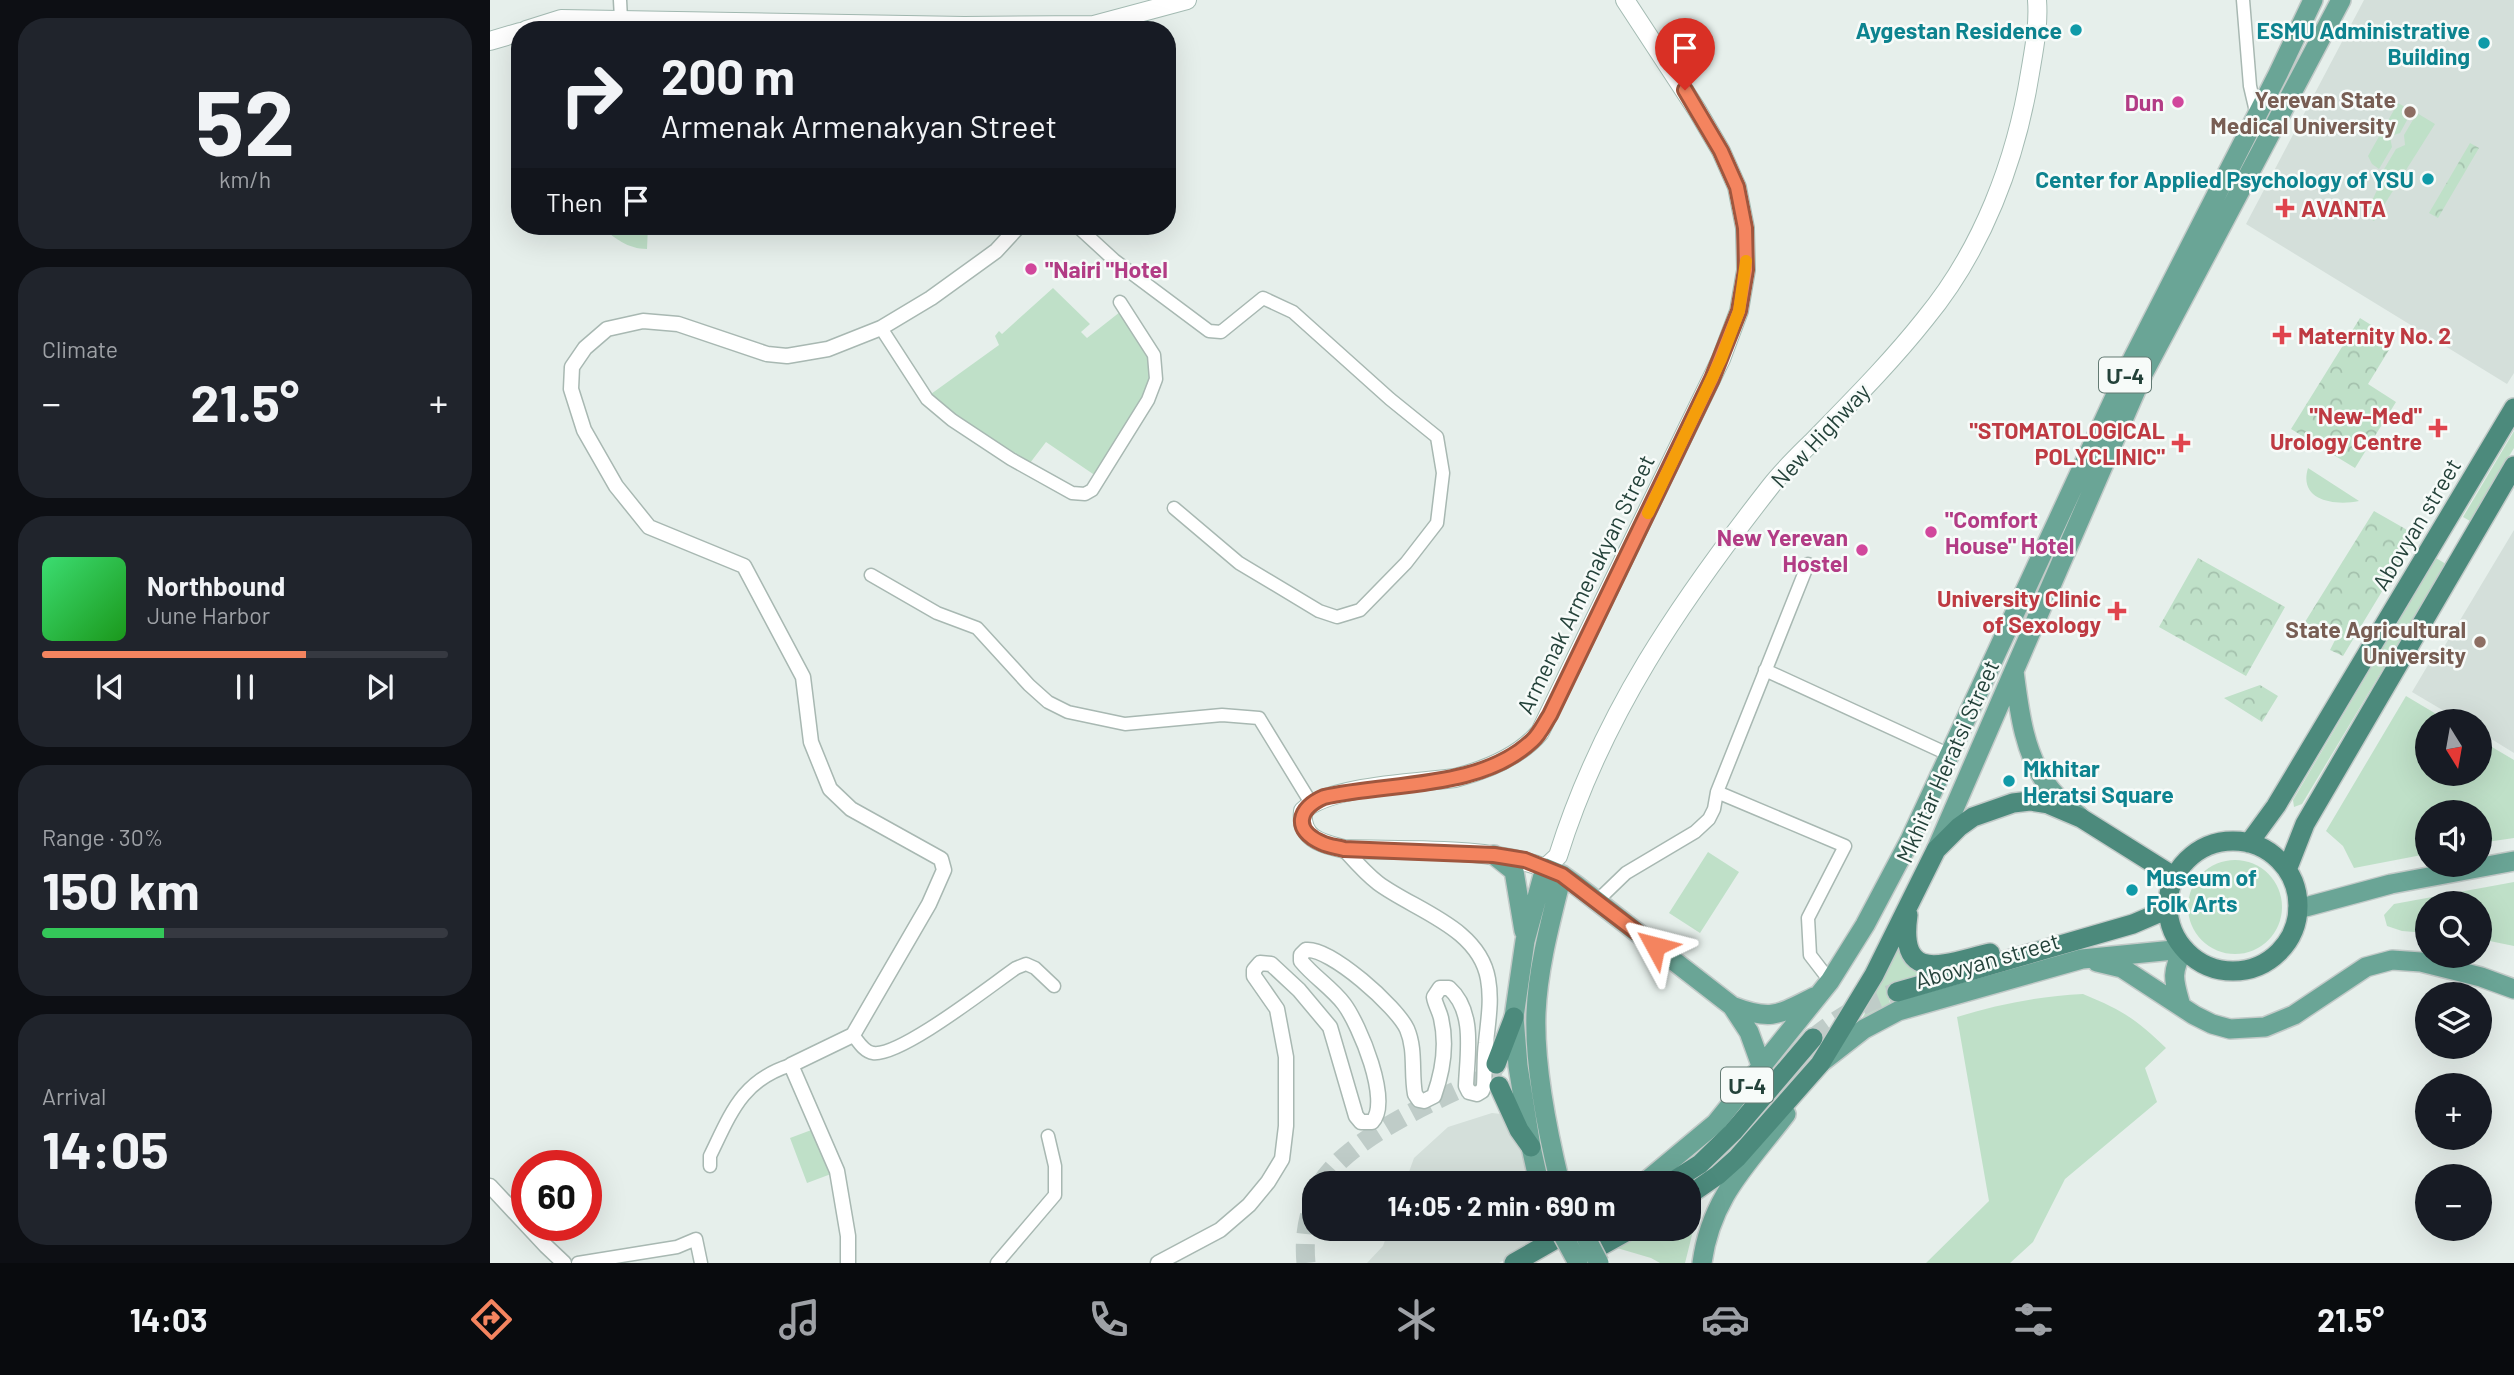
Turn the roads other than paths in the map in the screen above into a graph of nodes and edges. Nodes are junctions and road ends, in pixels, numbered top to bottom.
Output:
1 (620, 0) edge
2 (1187, 0) edge
3 (1625, 0) edge
4 (2036, 0) edge
5 (2243, 0) edge
6 (2313, 0) edge
7 (2341, 0) edge
8 (621, 19) junction
9 (555, 21) edge
10 (719, 21) edge
11 (1115, 21) edge
12 (511, 35) edge
13 (490, 41) edge
14 (2257, 116) junction
15 (1011, 235) edge
16 (1087, 235) edge
17 (1120, 302) dead end
18 (881, 328) junction
19 (2514, 408) edge
20 (2514, 466) edge
21 (1174, 508) dead end
22 (2436, 540) junction
23 (2461, 554) junction
24 (1808, 564) dead end
25 (871, 575) dead end
26 (1765, 670) junction
27 (2014, 670) junction
28 (1950, 755) junction
29 (1717, 792) junction
30 (1311, 803) junction
31 (2081, 818) junction
32 (2249, 843) junction
33 (1344, 849) junction
34 (1936, 850) junction
35 (1494, 855) junction
36 (2514, 861) edge
37 (1555, 866) junction
38 (2287, 870) junction
39 (2175, 877) junction
40 (1597, 901) junction
41 (1909, 907) junction
42 (2168, 909) junction
43 (2298, 909) junction
44 (1525, 941) junction
45 (2049, 948) junction
46 (2184, 949) junction
47 (2082, 959) junction
48 (1054, 986) dead end
49 (1824, 988) junction
50 (2513, 988) edge
51 (1896, 992) tunnel mouth
52 (1732, 1006) junction
53 (2182, 1006) junction
54 (1514, 1017) junction
55 (853, 1035) junction
56 (1813, 1038) tunnel mouth
57 (1496, 1063) tunnel mouth
58 (1820, 1064) junction
59 (791, 1065) junction
60 (1762, 1068) junction
61 (1499, 1086) dead end
62 (1048, 1136) dead end
63 (1531, 1147) junction
64 (710, 1166) dead end
65 (1536, 1171) edge
66 (1558, 1171) edge
67 (1658, 1171) edge
68 (1689, 1171) edge
69 (490, 1186) edge
70 (1701, 1187) edge
71 (1554, 1241) edge
72 (1566, 1241) edge
73 (1586, 1241) edge
74 (1609, 1241) edge
75 (564, 1263) edge
76 (578, 1263) edge
77 (705, 1263) edge
78 (848, 1263) edge
79 (997, 1263) edge
80 (1158, 1263) edge
81 (1514, 1263) edge
82 (1569, 1263) edge
83 (1578, 1263) edge
84 (1599, 1263) edge
85 (1702, 1263) edge

1 - 8 street
2 - 11 main road
3 - 30 main road, Armenak Armenakyan Street
4 - 37 main road, New Highway
5 - 14 street
6 - 14 main road, Mkhitar Heratsi Street / Մ-4
7 - 27 main road, Mkhitar Heratsi Street / Մ-4
8 - 9 main road
8 - 10 main road
12 - 13 main road
14 - 28 main road, Mkhitar Heratsi Street / Մ-4
15 - 18 street
16 - 21 street
17 - 18 street
18 - 55 street
19 - 22 highway, Abovyan street
20 - 23 highway
22 - 23 highway
22 - 32 highway, Abovyan street
23 - 38 highway
24 - 26 street
25 - 30 street
26 - 28 street
26 - 29 street
27 - 31 main road
27 - 34 main road, Mkhitar Heratsi Street / Մ-4
28 - 49 main road, Mkhitar Heratsi Street / Մ-4
29 - 40 street
29 - 49 street
30 - 33 main road
31 - 34 highway
31 - 39 highway
32 - 38 highway
32 - 39 highway
33 - 35 main road
33 - 80 street
34 - 41 highway, Mkhitar Heratsi Street / Մ-4
35 - 37 main road
35 - 44 main road
36 - 43 main road
37 - 40 main road
37 - 44 main road
37 - 66 main road
38 - 43 highway
39 - 42 highway
40 - 52 main road
41 - 45 highway
41 - 58 highway, Mkhitar Heratsi Street / Մ-4
42 - 45 highway, Abovyan street
42 - 46 highway
43 - 46 highway
44 - 54 main road
45 - 51 highway, Abovyan street
46 - 47 main road, Abovyan street
46 - 53 main road
47 - 53 main road
47 - 58 main road, Abovyan street
48 - 55 street
49 - 52 main road
49 - 60 main road, Մ-4
50 - 53 main road
52 - 60 main road
54 - 57 highway
54 - 63 main road
55 - 59 street
56 - 68 highway
58 - 70 highway, Մ-4
58 - 85 main road
59 - 64 street
59 - 78 street
60 - 67 main road, Մ-4
61 - 63 highway
62 - 79 street
63 - 65 main road
69 - 75 street
71 - 81 highway
72 - 83 main road, bridge
73 - 84 main road, bridge
74 - 82 highway
76 - 77 street

